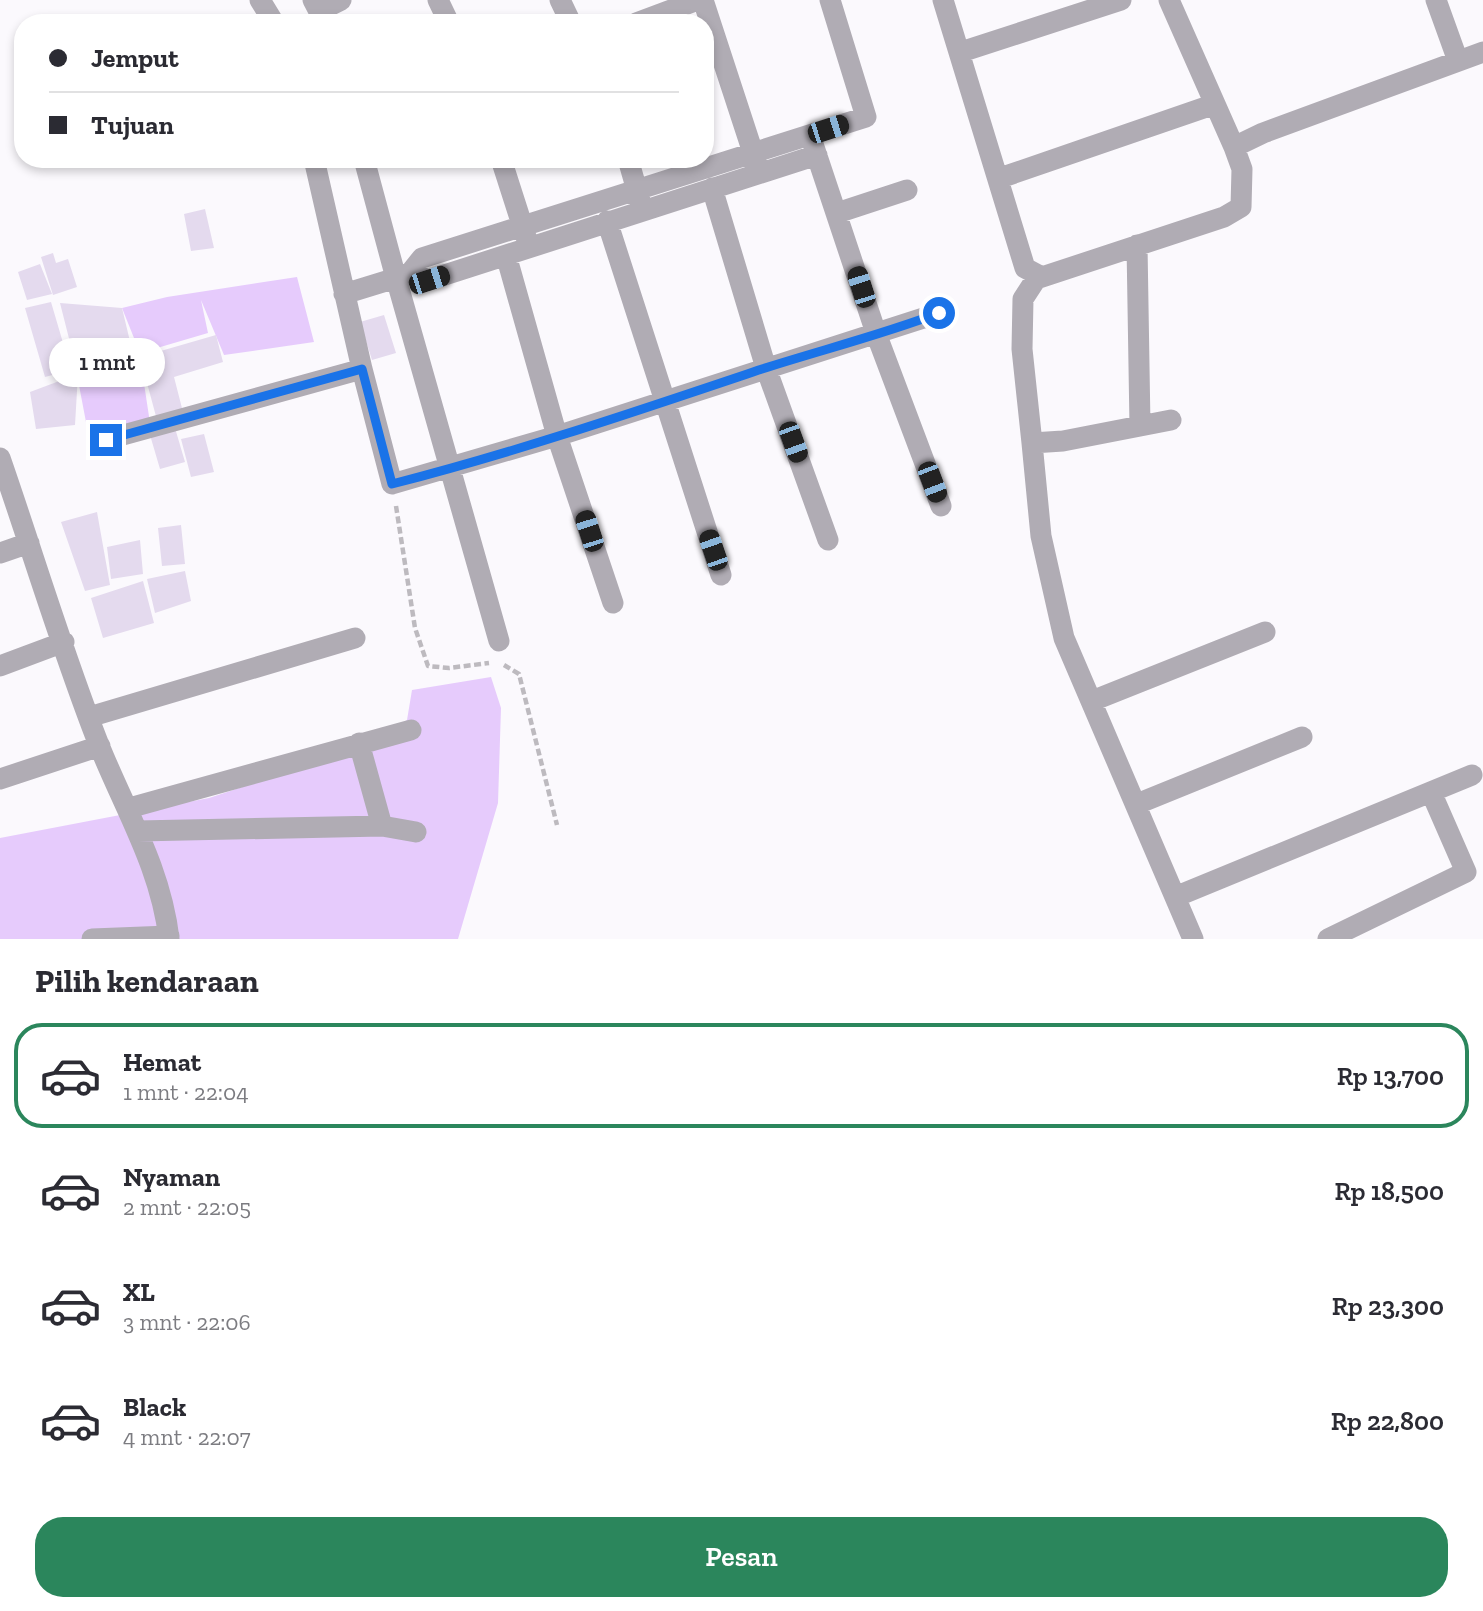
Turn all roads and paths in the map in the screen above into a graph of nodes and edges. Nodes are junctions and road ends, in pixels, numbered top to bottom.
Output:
1 (341, 0) edge
2 (698, 0) edge
3 (830, 0) edge
4 (943, 0) edge
5 (1121, 0) edge
6 (1169, 0) edge
7 (1436, 0) edge
8 (319, 11) edge
9 (660, 14) edge
10 (714, 33) edge
11 (961, 52) junction
12 (1483, 52) edge
13 (1458, 61) junction
14 (1215, 104) junction
15 (813, 145) junction
16 (1234, 147) junction
17 (757, 163) junction
18 (316, 168) edge
19 (367, 168) edge
20 (504, 168) edge
21 (631, 168) edge
22 (1000, 178) junction
23 (712, 188) junction
24 (907, 190) dead end
25 (640, 200) junction
26 (837, 213) junction
27 (607, 221) junction
28 (522, 227) junction
29 (1137, 245) junction
30 (529, 247) junction
31 (506, 255) junction
32 (403, 276) junction
33 (1040, 276) junction
34 (344, 294) junction
35 (939, 313) dead end
36 (877, 336) junction
37 (766, 368) junction
38 (362, 369) junction
39 (663, 403) junction
40 (1171, 420) dead end
41 (1140, 426) junction
42 (557, 436) junction
43 (106, 440) dead end
44 (1032, 443) junction
45 (0, 458) edge
46 (449, 469) junction
47 (392, 484) junction
48 (942, 506) dead end
49 (828, 540) dead end
50 (29, 543) junction
51 (0, 552) edge
52 (721, 575) dead end
53 (612, 603) dead end
54 (1265, 632) dead end
55 (355, 638) dead end
56 (499, 640) dead end
57 (64, 642) junction
58 (0, 666) edge
59 (1092, 701) junction
60 (89, 717) junction
61 (411, 730) dead end
62 (1302, 737) dead end
63 (359, 743) junction
64 (100, 746) junction
65 (1472, 775) dead end
66 (0, 779) edge
67 (1431, 792) junction
68 (1137, 804) junction
69 (129, 808) junction
70 (557, 825) dead end
71 (382, 826) junction
72 (138, 831) junction
73 (416, 832) dead end
74 (1175, 897) junction
75 (169, 938) edge
76 (92, 939) edge
77 (1193, 939) edge
78 (1328, 939) edge

1 - 8 street
2 - 9 street
3 - 15 street
4 - 11 street
5 - 11 street
6 - 14 street
7 - 13 street
10 - 17 street
11 - 22 street
12 - 13 street
13 - 16 street
14 - 16 street
14 - 22 street
15 - 17 street
15 - 26 street
16 - 29 street
17 - 23 street
17 - 25 street
18 - 34 street
19 - 32 street
20 - 28 street
21 - 25 street
22 - 33 street
23 - 25 street
23 - 37 street
24 - 26 street
25 - 27 street
25 - 28 street
26 - 36 street
27 - 30 street
27 - 39 street
28 - 30 street
28 - 32 street
29 - 33 street
29 - 41 street
30 - 31 street
31 - 32 street
31 - 42 street
32 - 34 street
32 - 46 street
33 - 44 street
34 - 38 street
35 - 36 street
36 - 37 street
36 - 48 street
37 - 39 street
37 - 49 street
38 - 43 street
38 - 47 street
39 - 42 street
39 - 52 street
40 - 41 street
41 - 44 street
42 - 46 street
42 - 53 street
44 - 59 street
45 - 50 street
46 - 47 street
46 - 56 street
47 - 70 path
50 - 51 street
50 - 57 street
54 - 59 street
55 - 60 street
57 - 58 street
57 - 60 street
59 - 68 street
60 - 64 street
61 - 63 street
62 - 68 street
63 - 69 street
63 - 71 street
64 - 66 street
64 - 69 street
65 - 67 street
67 - 74 street
67 - 78 street
68 - 74 street
69 - 72 street
71 - 72 street
71 - 73 street
72 - 75 street
74 - 77 street
75 - 76 street

